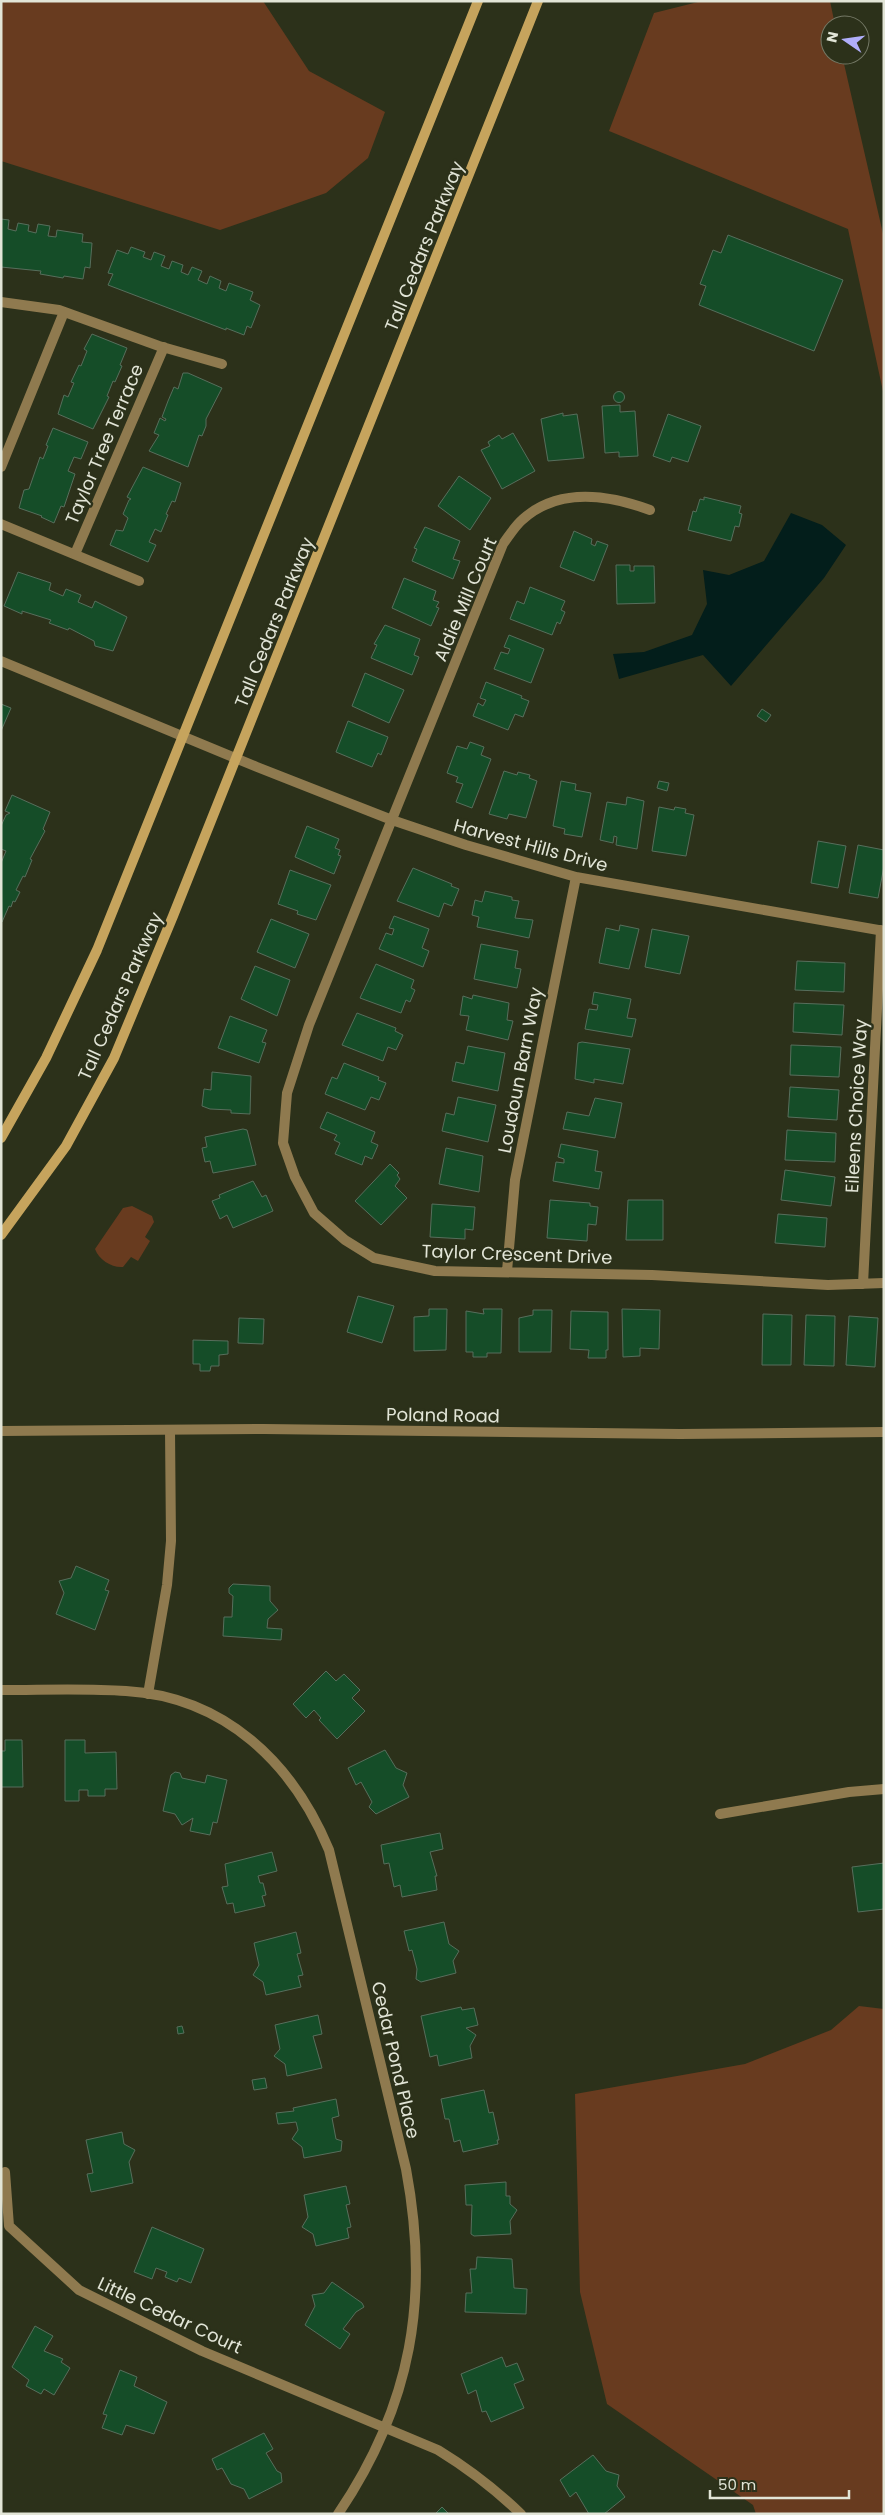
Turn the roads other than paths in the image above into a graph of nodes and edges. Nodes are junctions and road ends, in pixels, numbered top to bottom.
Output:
1 (478, 1) edge
2 (538, 1) edge
3 (1, 302) edge
4 (64, 312) junction
5 (164, 347) junction
6 (222, 364) dead end
7 (1, 467) edge
8 (650, 510) dead end
9 (1, 524) edge
10 (75, 554) junction
11 (138, 581) dead end
12 (1, 661) edge
13 (184, 737) junction
14 (237, 759) junction
15 (392, 820) junction
16 (576, 877) junction
17 (882, 931) edge
18 (1, 1138) edge
19 (1, 1235) edge
20 (507, 1271) junction
21 (884, 1283) edge
22 (863, 1284) junction
23 (170, 1430) junction
24 (1, 1431) edge
25 (884, 1432) edge
26 (1, 1690) edge
27 (148, 1694) junction
28 (884, 1788) edge
29 (720, 1814) dead end
30 (5, 2172) dead end
31 (386, 2427) junction
32 (338, 2514) edge
33 (521, 2514) edge

1 - 13 main road
2 - 14 main road, Tall Cedars Parkway
3 - 4 street
4 - 5 street
4 - 7 street
5 - 6 street
5 - 10 street, Taylor Tree Terrace
8 - 15 street, Aldie Mill Court
9 - 10 street
10 - 11 street
12 - 13 street, Harvest Hills Drive
13 - 14 street, Harvest Hills Drive
13 - 18 main road
14 - 15 street, Harvest Hills Drive
14 - 19 main road, Tall Cedars Parkway
15 - 16 street, Harvest Hills Drive
15 - 20 street, Taylor Crescent Drive
16 - 17 street, Harvest Hills Drive
16 - 20 street, Loudoun Barn Way
17 - 22 street, Eileens Choice Way
20 - 22 street, Taylor Crescent Drive
21 - 22 street, Taylor Crescent Drive
23 - 24 street, Poland Road
23 - 25 street, Poland Road
23 - 27 street
26 - 27 street, Cedar Pond Place
27 - 31 street, Cedar Pond Place
28 - 29 street
30 - 31 street, Little Cedar Court
31 - 32 street, Cedar Pond Place
31 - 33 street, Little Cedar Court

